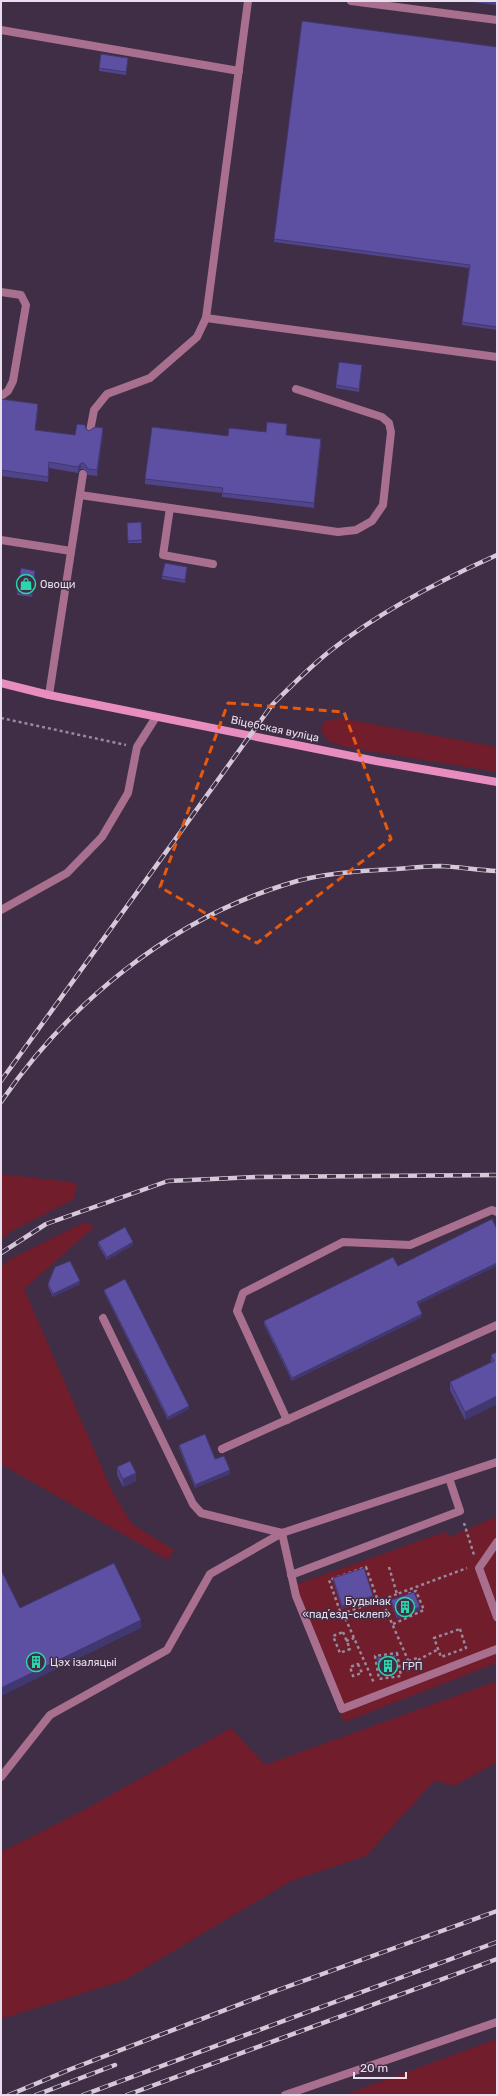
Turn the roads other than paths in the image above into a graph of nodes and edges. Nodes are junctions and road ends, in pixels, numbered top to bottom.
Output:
1 (248, 1) edge
2 (351, 1) edge
3 (427, 1) edge
4 (426, 10) junction
5 (497, 20) edge
6 (1, 30) edge
7 (239, 71) junction
8 (1, 292) edge
9 (206, 318) junction
10 (497, 357) edge
11 (296, 389) dead end
12 (1, 396) edge
13 (90, 431) edge
14 (83, 474) dead end
15 (80, 495) junction
16 (170, 508) junction
17 (1, 540) edge
18 (71, 551) junction
19 (213, 564) dead end
20 (1, 683) edge
21 (48, 695) junction
22 (156, 717) junction
23 (497, 782) edge
24 (1, 910) edge
25 (497, 1212) edge
26 (103, 1318) dead end
27 (497, 1325) edge
28 (287, 1420) junction
29 (222, 1450) dead end
30 (497, 1462) edge
31 (449, 1478) junction
32 (282, 1533) junction
33 (497, 1542) edge
34 (291, 1575) junction
35 (497, 1616) edge
36 (497, 1649) edge
37 (1, 1777) edge
38 (497, 2022) edge
39 (285, 2095) edge

1 - 7 street
2 - 4 street
3 - 4 street
4 - 5 street
6 - 7 street
7 - 9 street
8 - 12 street
9 - 10 street
9 - 13 street
11 - 16 street
14 - 15 street
15 - 16 street
15 - 18 street
16 - 19 street
17 - 18 street
18 - 21 street
20 - 21 main road, Віцебская вуліца
21 - 22 main road, Віцебская вуліца
22 - 23 main road, Віцебская вуліца
22 - 24 street
25 - 28 street
26 - 32 street
27 - 28 street
28 - 29 street
30 - 31 street
31 - 32 street
31 - 34 street
32 - 34 street
32 - 37 street
33 - 35 street
34 - 36 street
38 - 39 street

